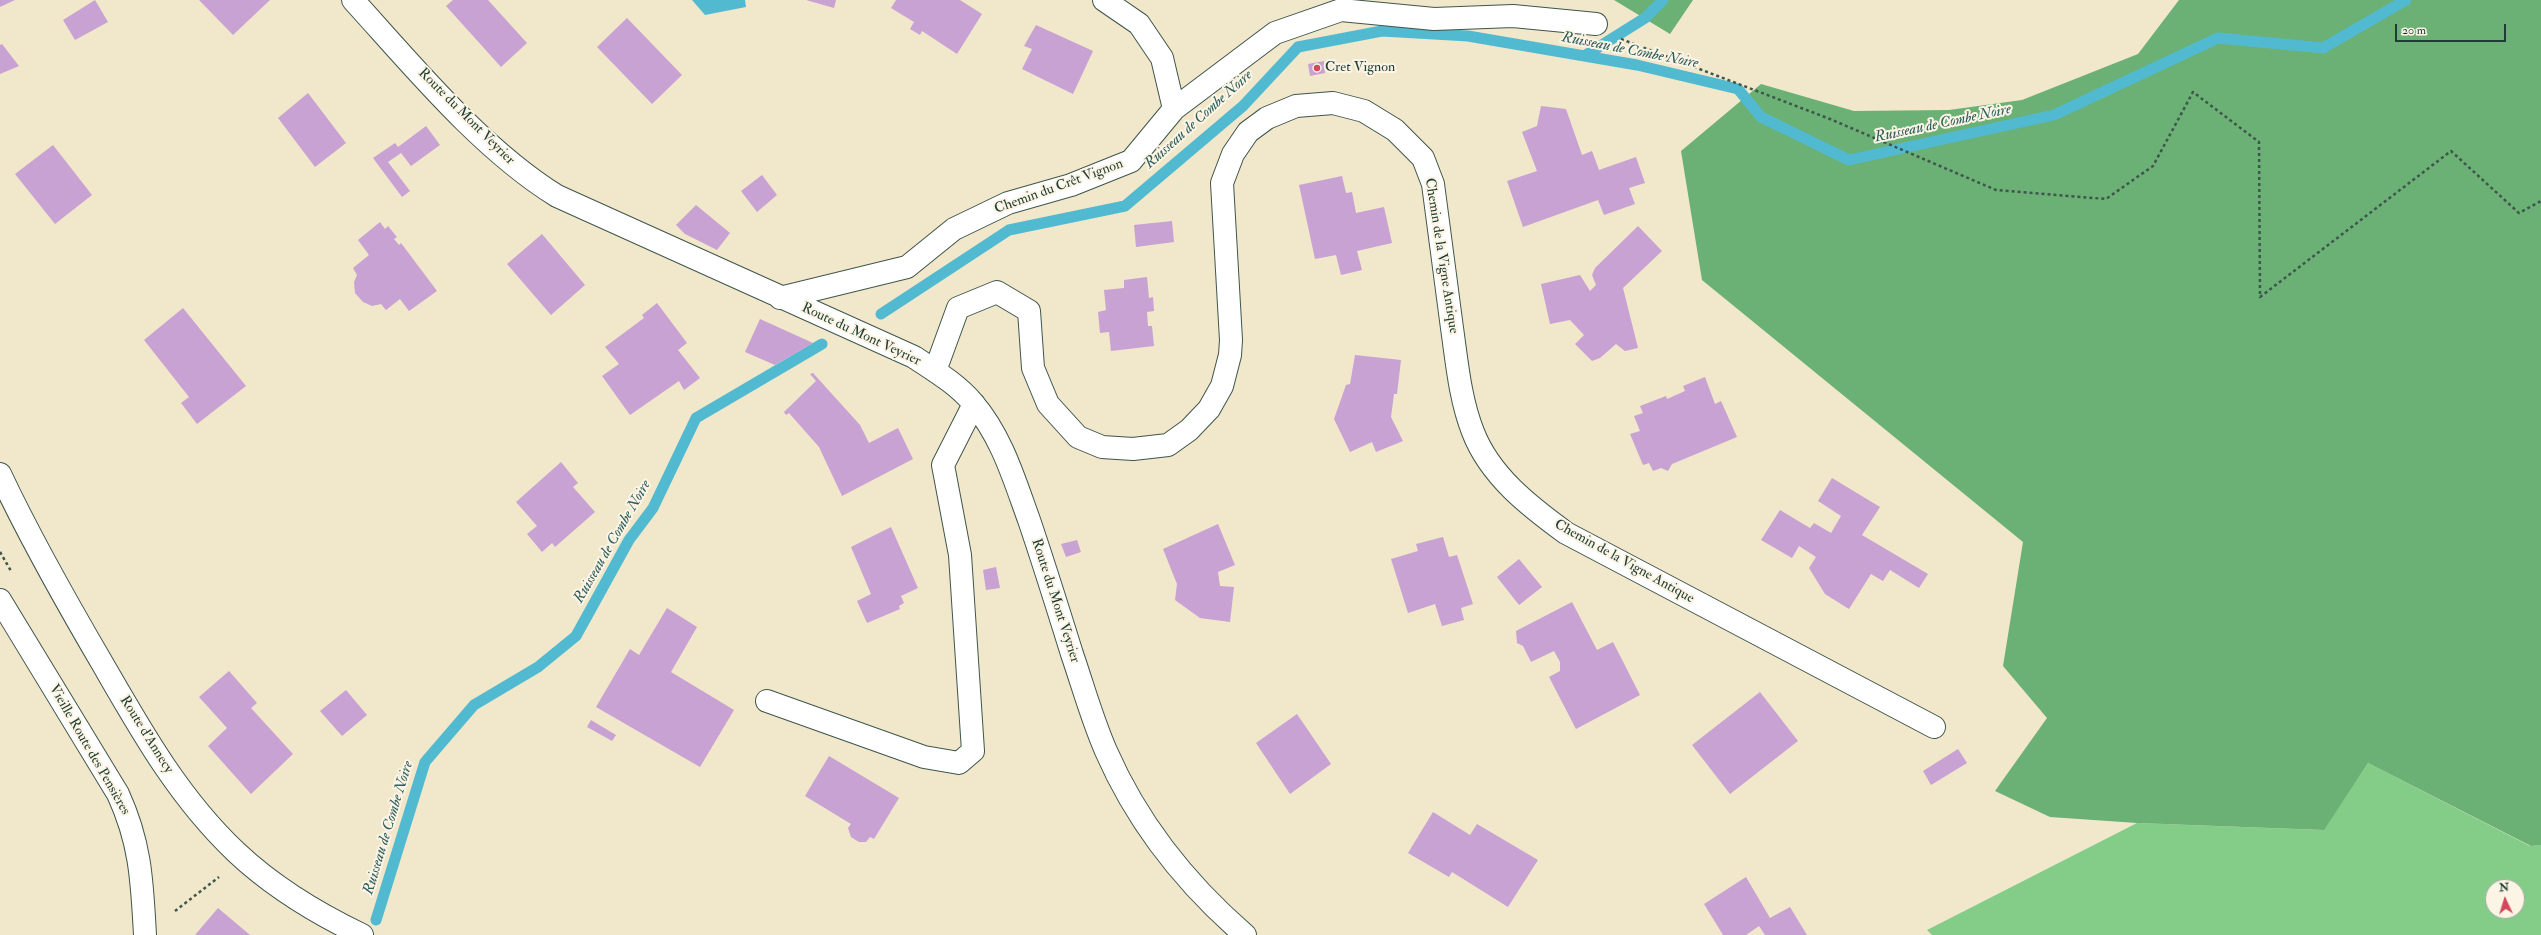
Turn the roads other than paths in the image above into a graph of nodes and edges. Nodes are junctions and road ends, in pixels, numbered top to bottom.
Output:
1 (352, 0) edge
2 (1104, 0) edge
3 (1586, 23) road end
4 (1174, 109) junction
5 (780, 298) junction
6 (935, 371) junction
7 (974, 404) junction
8 (0, 474) edge
9 (0, 600) edge
10 (767, 701) dead end
11 (1934, 727) dead end
12 (145, 932) edge
13 (362, 935) edge
14 (1245, 935) edge

1 - 5 street, Route du Mont Veyrier
2 - 4 street
3 - 4 street, Chemin du Crêt Vignon
4 - 5 street, Chemin du Crêt Vignon
5 - 6 street, Route du Mont Veyrier
6 - 7 street, Route du Mont Veyrier
6 - 11 street, Chemin de la Vigne Antique
7 - 10 street
7 - 14 street, Route du Mont Veyrier
8 - 13 street, Route d'Annecy
9 - 12 street, Vieille Route des Pensières

